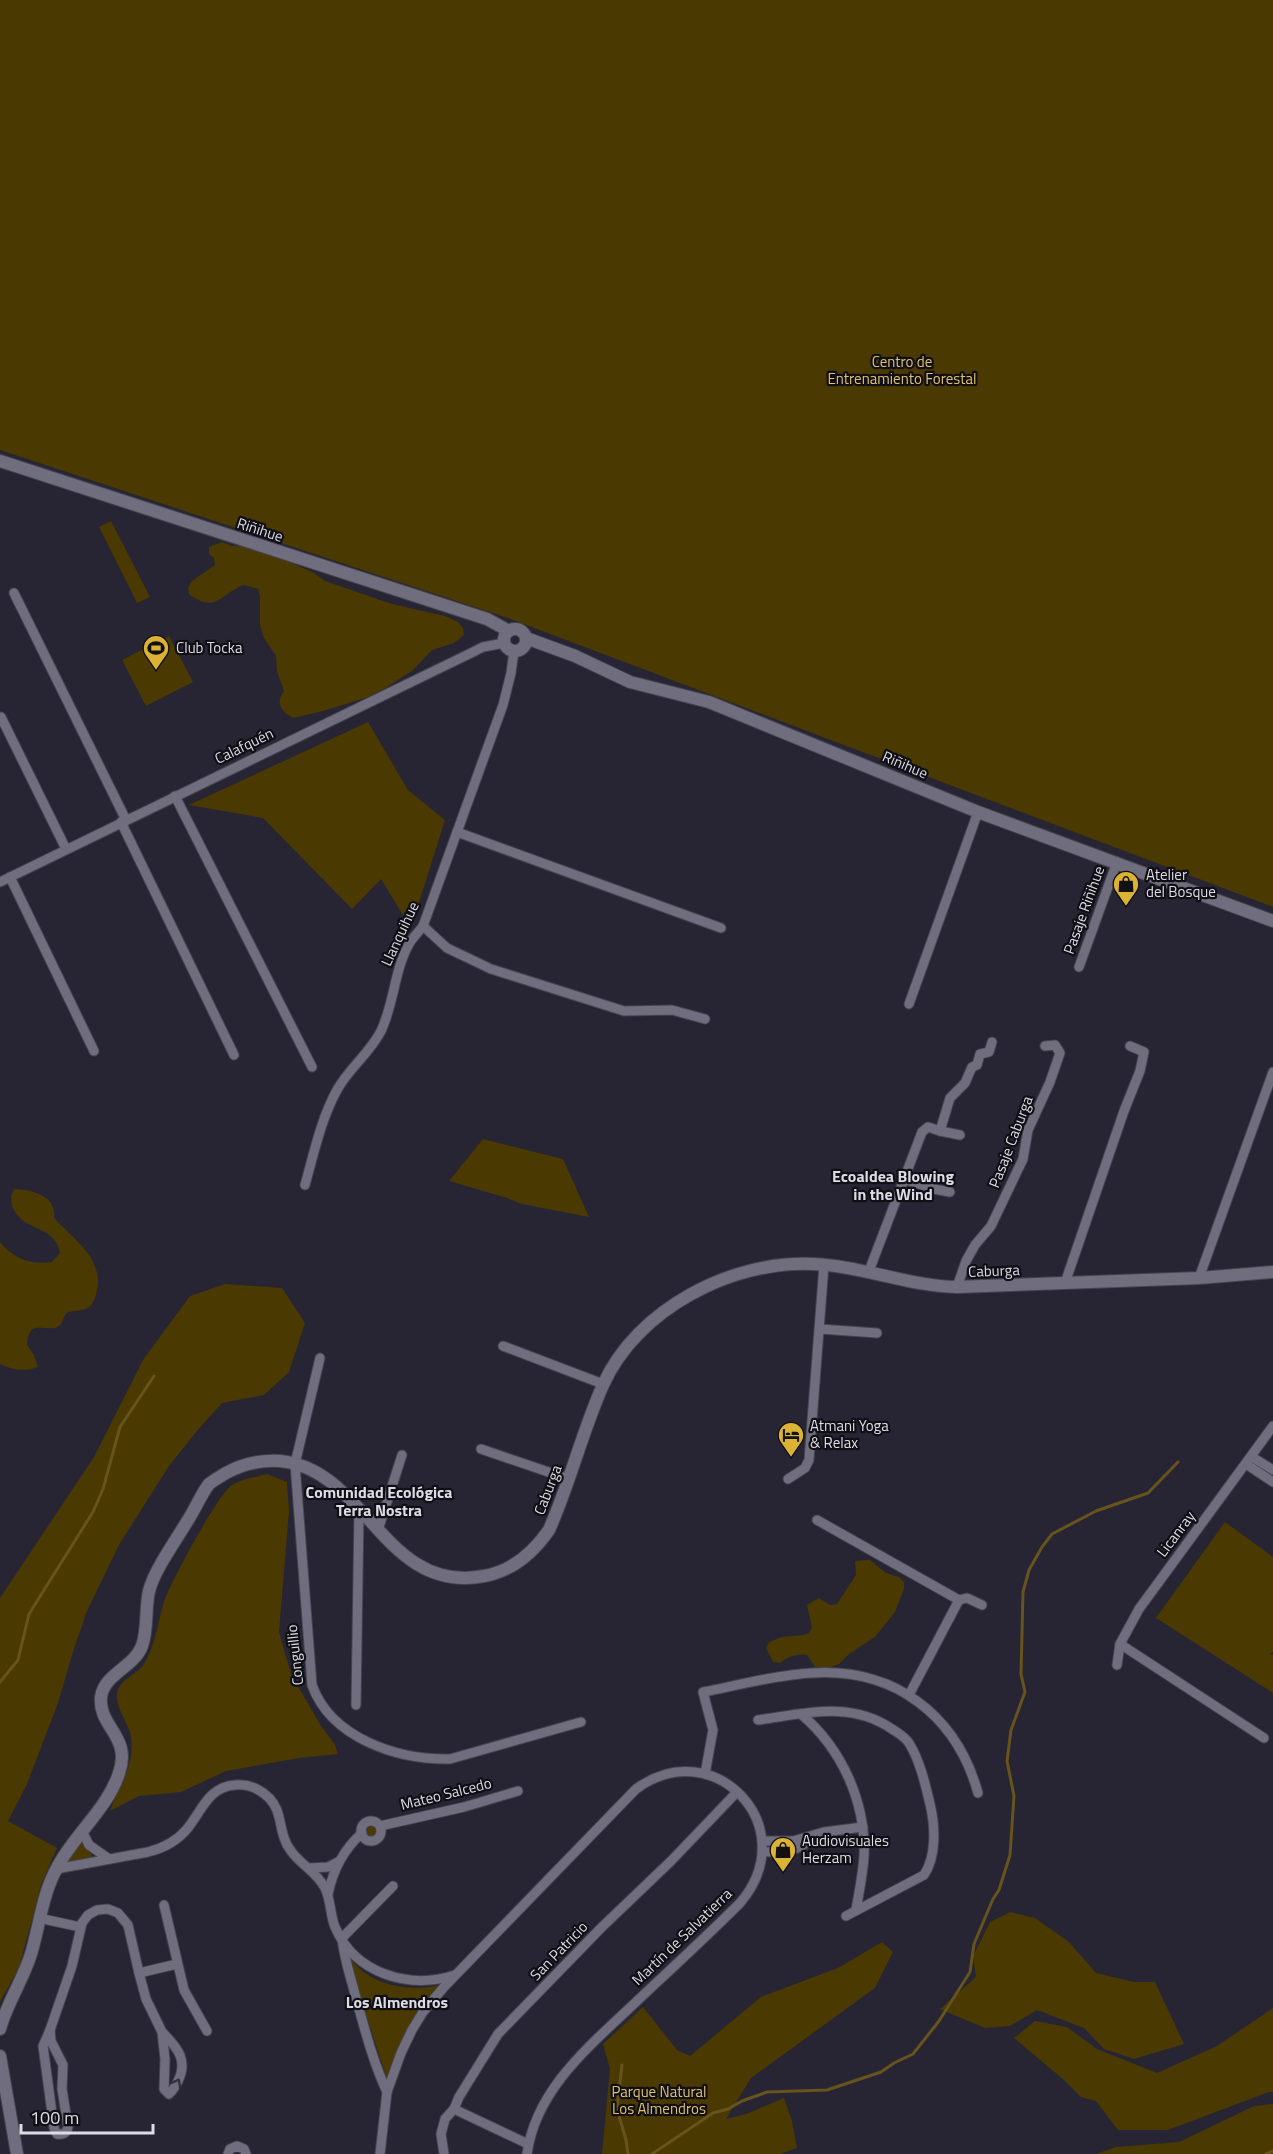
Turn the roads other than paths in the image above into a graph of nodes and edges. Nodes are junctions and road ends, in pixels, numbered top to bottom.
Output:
1 (0, 461) edge
2 (14, 593) dead end
3 (509, 631) junction
4 (526, 638) junction
5 (504, 643) junction
6 (514, 651) junction
7 (1, 717) edge
8 (175, 796) junction
9 (978, 812) junction
10 (123, 821) junction
11 (457, 832) junction
12 (66, 849) junction
13 (1117, 862) junction
14 (10, 877) junction
15 (0, 882) edge
16 (1273, 921) edge
17 (423, 926) junction
18 (721, 928) dead end
19 (1079, 967) dead end
20 (909, 1004) dead end
21 (705, 1019) dead end
22 (992, 1042) dead end
23 (1045, 1046) dead end
24 (1130, 1046) dead end
25 (94, 1051) dead end
26 (234, 1055) dead end
27 (312, 1067) dead end
28 (1273, 1072) edge
29 (940, 1131) junction
30 (960, 1135) dead end
31 (903, 1179) junction
32 (305, 1185) dead end
33 (950, 1192) dead end
34 (824, 1265) junction
35 (869, 1271) junction
36 (1273, 1272) edge
37 (1200, 1278) junction
38 (1065, 1283) junction
39 (957, 1287) junction
40 (820, 1329) junction
41 (877, 1333) dead end
42 (504, 1346) dead end
43 (320, 1358) dead end
44 (603, 1384) junction
45 (1273, 1426) edge
46 (481, 1449) dead end
47 (402, 1455) dead end
48 (1249, 1461) junction
49 (295, 1464) junction
50 (1273, 1470) edge
51 (569, 1479) junction
52 (789, 1479) dead end
53 (1273, 1482) edge
54 (358, 1510) junction
55 (817, 1520) dead end
56 (378, 1530) junction
57 (959, 1600) junction
58 (982, 1605) dead end
59 (1120, 1644) junction
60 (1117, 1665) dead end
61 (909, 1695) junction
62 (356, 1705) dead end
63 (801, 1714) junction
64 (758, 1720) dead end
65 (581, 1722) dead end
66 (1264, 1738) dead end
67 (705, 1774) junction
68 (518, 1791) dead end
69 (737, 1792) junction
70 (978, 1793) dead end
71 (380, 1826) junction
72 (860, 1827) junction
73 (82, 1831) junction
74 (362, 1833) junction
75 (815, 1835) junction
76 (762, 1841) junction
77 (763, 1852) junction
78 (109, 1860) junction
79 (338, 1862) junction
80 (309, 1868) junction
81 (56, 1869) junction
82 (393, 1886) dead end
83 (328, 1894) junction
84 (164, 1905) dead end
85 (856, 1910) junction
86 (846, 1916) dead end
87 (39, 1918) junction
88 (80, 1928) junction
89 (342, 1938) junction
90 (177, 1964) junction
91 (138, 1973) junction
92 (457, 1974) junction
93 (0, 2029) edge
94 (50, 2030) junction
95 (207, 2031) dead end
96 (162, 2032) junction
97 (0, 2056) edge
98 (387, 2092) junction
99 (454, 2109) junction
100 (528, 2149) edge
101 (17, 2154) edge
102 (228, 2154) edge
103 (246, 2154) edge
104 (380, 2154) edge
105 (444, 2154) edge

1 - 3 street, Riñihue
2 - 10 street
3 - 4 street, Riñihue
3 - 5 street
4 - 6 street
4 - 9 street, Riñihue
5 - 6 street
5 - 8 street, Calafquén
6 - 11 street, Llanquihue
7 - 12 street
8 - 10 street, Calafquén
8 - 27 street
9 - 13 street, Riñihue
9 - 20 street
10 - 12 street, Calafquén
10 - 26 street
11 - 17 street, Llanquihue
11 - 18 street
12 - 14 street, Calafquén
13 - 16 street, Riñihue
13 - 19 street, Pasaje Riñihue
14 - 15 street, Calafquén
14 - 25 street
17 - 21 street
17 - 32 street, Llanquihue
22 - 29 street
23 - 39 street, Pasaje Caburga
24 - 38 street
28 - 37 street
29 - 30 street
29 - 31 street
31 - 33 street
31 - 35 street
34 - 35 street, Caburga
34 - 40 street
34 - 44 street, Caburga
35 - 39 street, Caburga
36 - 37 street, Caburga
37 - 38 street, Caburga
38 - 39 street, Caburga
40 - 41 street
40 - 52 street
42 - 44 street
43 - 49 street, Conguillio
44 - 51 street, Caburga
45 - 48 street, Licanray
46 - 51 street
47 - 56 street
48 - 50 street
48 - 53 street
48 - 59 street, Licanray
49 - 54 street, Caburga
49 - 65 street, Conguillio
49 - 73 street, Caburga
51 - 56 street, Caburga
54 - 56 street, Caburga
54 - 62 street
55 - 57 street
57 - 58 street
57 - 61 street
59 - 60 street, Licanray
59 - 66 street
61 - 67 street
61 - 70 street
63 - 64 street
63 - 72 street
63 - 85 street
67 - 69 street, Martín de Salvatierra
67 - 92 street, Martín de Salvatierra
68 - 71 street, Mateo Salcedo
69 - 76 street, Martín de Salvatierra
69 - 99 street, San Patricio
71 - 74 street, Mateo Salcedo
71 - 74 street, Mateo Salcedo
72 - 75 street
72 - 85 street
73 - 78 street
73 - 81 street
74 - 79 street, Mateo Salcedo
75 - 76 street
75 - 77 street
76 - 77 street, Martín de Salvatierra
77 - 100 street, Martín de Salvatierra
78 - 80 street
78 - 81 street
79 - 80 street
79 - 83 street, Mateo Salcedo
80 - 83 street
81 - 87 street
82 - 89 street
83 - 89 street
84 - 90 street
85 - 86 street
87 - 88 street
87 - 93 street
88 - 91 street
88 - 94 street
89 - 92 street
89 - 98 street
90 - 91 street
90 - 95 street
91 - 96 street
92 - 98 street, Martín de Salvatierra
94 - 94 street
96 -> 96 street
97 - 101 street
98 - 104 street
99 - 100 street
99 - 105 street, San Patricio
102 - 103 street

